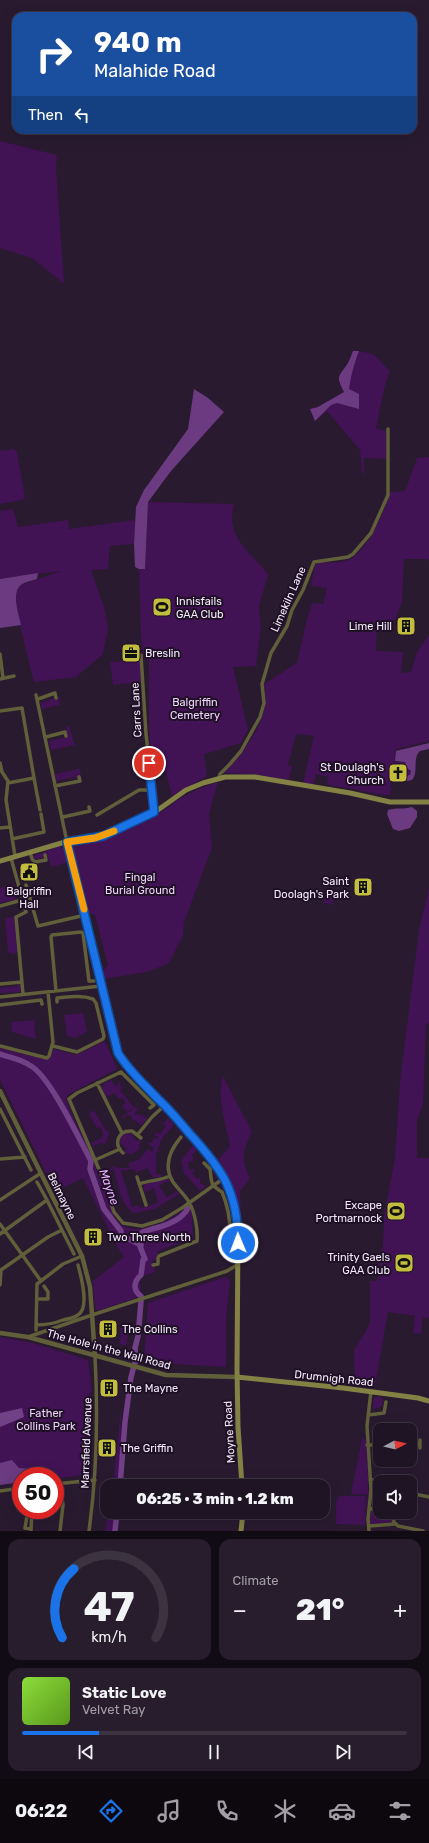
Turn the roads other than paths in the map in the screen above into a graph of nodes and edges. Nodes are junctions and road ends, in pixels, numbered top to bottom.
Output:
1 (388, 429) dead end
2 (0, 654) edge
3 (141, 655) dead end
4 (14, 676) dead end
5 (2, 679) edge
6 (56, 698) dead end
7 (0, 711) edge
8 (66, 736) dead end
9 (46, 737) junction
10 (0, 763) edge
11 (1, 773) edge
12 (79, 777) dead end
13 (34, 778) junction
14 (219, 778) junction
15 (8, 783) junction
16 (55, 786) junction
17 (152, 790) junction
18 (429, 802) edge
19 (89, 807) dead end
20 (154, 812) junction
21 (97, 815) dead end
22 (63, 817) junction
23 (10, 827) junction
24 (0, 828) edge
25 (12, 839) junction
26 (67, 842) junction
27 (30, 852) junction
28 (45, 855) dead end
29 (13, 857) junction
30 (0, 860) edge
31 (26, 885) dead end
32 (22, 900) junction
33 (0, 906) edge
34 (85, 916) junction
35 (94, 981) dead end
36 (22, 982) junction
37 (0, 984) edge
38 (101, 986) junction
39 (56, 991) junction
40 (48, 992) junction
41 (23, 994) junction
42 (0, 997) edge
43 (57, 1002) dead end
44 (42, 1004) dead end
45 (0, 1005) edge
46 (0, 1046) edge
47 (53, 1046) junction
48 (97, 1083) junction
49 (0, 1091) edge
50 (2, 1101) edge
51 (165, 1105) junction
52 (150, 1108) dead end
53 (0, 1109) edge
54 (122, 1133) junction
55 (138, 1134) junction
56 (181, 1137) dead end
57 (141, 1138) dead end
58 (120, 1149) junction
59 (123, 1153) dead end
60 (24, 1157) junction
61 (0, 1159) edge
62 (95, 1160) junction
63 (204, 1163) dead end
64 (31, 1170) dead end
65 (41, 1173) junction
66 (170, 1176) junction
67 (137, 1177) dead end
68 (224, 1178) junction
69 (37, 1182) dead end
70 (139, 1184) junction
71 (213, 1185) junction
72 (0, 1200) edge
73 (47, 1200) junction
74 (189, 1203) junction
75 (146, 1205) dead end
76 (0, 1224) edge
77 (5, 1230) junction
78 (62, 1230) junction
79 (0, 1234) edge
80 (238, 1243) junction
81 (227, 1246) dead end
82 (74, 1254) dead end
83 (23, 1255) junction
84 (82, 1256) junction
85 (78, 1265) dead end
86 (153, 1265) dead end
87 (237, 1265) junction
88 (42, 1280) junction
89 (0, 1285) edge
90 (44, 1286) dead end
91 (238, 1290) junction
92 (37, 1299) junction
93 (87, 1314) junction
94 (36, 1325) junction
95 (36, 1330) dead end
96 (0, 1333) edge
97 (28, 1336) junction
98 (95, 1356) junction
99 (237, 1377) junction
100 (371, 1392) junction
101 (429, 1401) edge
102 (386, 1402) dead end
103 (368, 1415) junction
104 (367, 1445) junction
105 (373, 1445) edge
106 (242, 1479) edge
107 (95, 1480) junction
108 (370, 1480) junction
109 (373, 1480) edge
110 (64, 1484) edge
111 (12, 1489) edge
112 (0, 1491) edge
113 (417, 1494) edge
114 (429, 1497) edge
115 (369, 1508) junction
116 (373, 1509) edge
117 (26, 1519) edge
118 (61, 1519) edge
119 (242, 1519) edge
120 (394, 1519) edge
121 (395, 1524) junction
122 (369, 1526) junction
123 (31, 1530) edge
124 (60, 1531) edge
125 (89, 1531) edge
126 (241, 1531) edge
127 (369, 1531) edge
128 (422, 1531) edge

1 - 14 street, Limekiln Lane
2 - 5 street
3 - 17 street, Carrs Lane
4 - 5 street
6 - 9 street
7 - 13 street
8 - 9 street
9 - 16 street
10 - 11 street
11 - 15 street
12 - 16 street
13 - 15 street
13 - 25 street
14 - 18 main road
14 - 20 main road
15 - 23 street
16 - 22 street
17 - 20 street, Carrs Lane
17 - 21 street
19 - 22 street
20 - 26 main road
22 - 26 street
23 - 24 street
23 - 25 street
25 - 29 street
26 - 27 main road
26 - 34 main road
27 - 28 street
27 - 29 main road
29 - 30 main road
29 - 32 street
31 - 34 street
32 - 33 street
32 - 36 street
34 - 38 main road
35 - 39 street
36 - 37 street
36 - 41 street
38 - 39 street
38 - 51 main road
39 - 40 street
40 - 41 street
40 - 47 street
41 - 42 street
43 - 47 street
44 - 45 street
46 - 47 street
48 - 52 street
48 - 54 street
48 - 62 street
49 - 50 street, Belmayne
50 - 65 street, Belmayne
51 - 55 street
51 - 68 main road
53 - 60 street
54 - 55 street
54 - 58 street
55 - 57 street
56 - 66 street
58 - 59 street
58 - 62 street
60 - 61 street
60 - 64 street
62 - 74 street
63 - 71 street
65 - 72 street
65 - 84 street, Belmayne
66 - 70 street
66 - 74 street
67 - 70 street
68 - 71 street
68 - 80 main road
69 - 73 street
70 - 75 street
71 - 74 street
71 - 81 street
73 - 77 street
73 - 78 street
74 - 86 street
76 - 77 street
77 - 79 street
77 - 83 street
78 - 82 street
78 - 83 street
80 - 87 main road
80 - 91 main road
83 - 88 street
83 - 89 street
84 - 88 street
84 - 93 street, Belmayne
85 - 93 street
87 - 91 main road
87 - 93 street
88 - 92 street
90 - 92 street
91 - 99 main road, Moyne Road
92 - 94 street
93 - 94 street
93 - 97 street
93 - 98 street, Belmayne
94 - 95 street
96 - 97 street, The Hole in the Wall Road
97 - 98 street, The Hole in the Wall Road
98 - 99 street, The Hole in the Wall Road
98 - 107 street, Marrsfield Avenue
99 - 100 main road, Drumnigh Road
99 - 106 main road, Moyne Road
100 - 101 main road, Drumnigh Road
100 - 103 street
102 - 103 street
103 - 104 street
104 - 105 street
104 - 108 street
107 - 110 street
107 - 125 street, Marrsfield Avenue
108 - 109 street
108 - 115 street
111 - 112 street
113 - 114 street
115 - 116 street
115 - 122 street
117 - 123 street
118 - 124 street
119 - 126 main road
120 - 121 street
121 - 122 street
121 - 128 street
122 - 127 street

